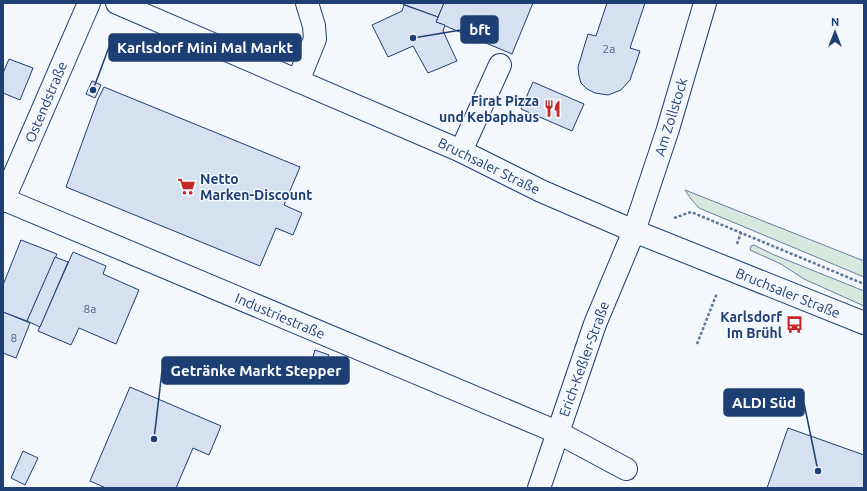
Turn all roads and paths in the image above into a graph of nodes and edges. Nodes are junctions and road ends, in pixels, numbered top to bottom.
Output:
1 (89, 3) edge
2 (117, 3) edge
3 (307, 3) edge
4 (705, 3) edge
5 (500, 65) dead end
6 (298, 81) junction
7 (462, 151) junction
8 (3, 200) edge
9 (634, 231) junction
10 (864, 284) edge
11 (864, 323) edge
12 (557, 432) junction
13 (626, 469) dead end
14 (539, 488) edge

1 - 8 street, Ostendstraße
2 - 6 street, Bruchsaler Straße
3 - 6 street
4 - 9 street, Am Zollstock
5 - 7 street
6 - 7 street, Bruchsaler Straße
7 - 9 street, Bruchsaler Straße
8 - 12 street, Industriestraße
9 - 10 path
9 - 11 street, Bruchsaler Straße
9 - 12 street, Erich-Keßler-Straße
12 - 13 street, Industriestraße
12 - 14 street, Erich-Keßler-Straße

